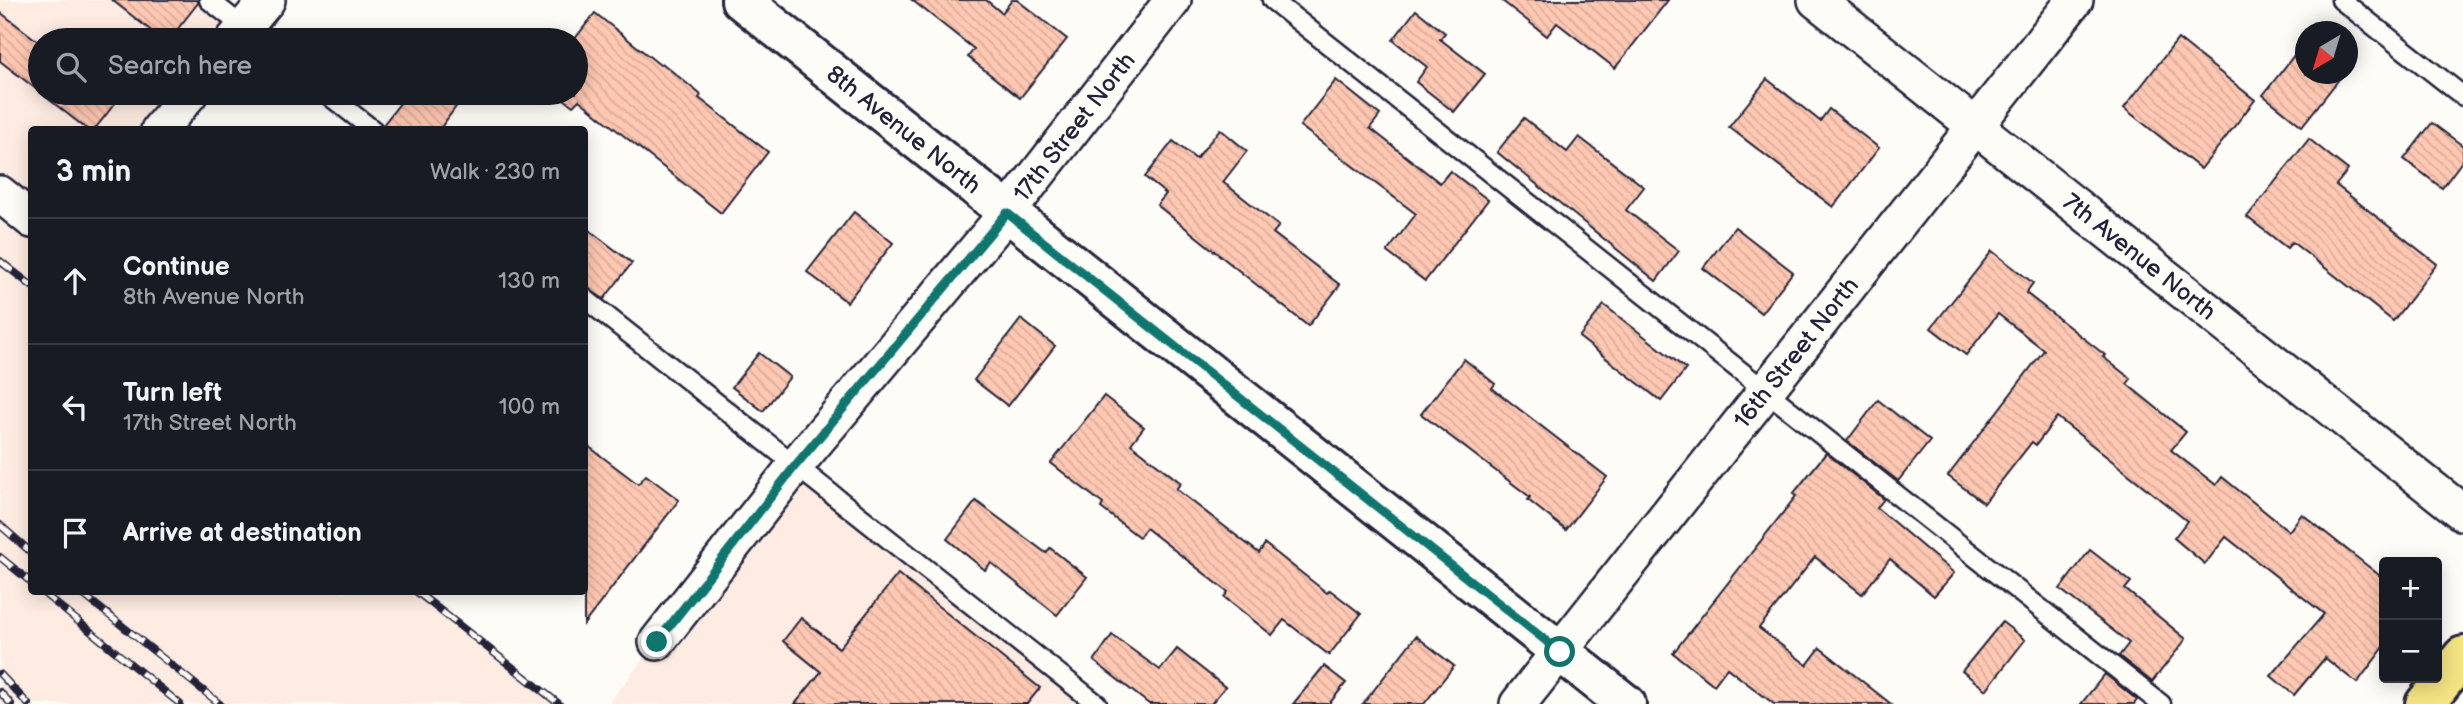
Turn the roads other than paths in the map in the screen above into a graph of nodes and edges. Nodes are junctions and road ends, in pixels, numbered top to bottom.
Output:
1 (209, 0) edge
2 (267, 0) edge
3 (741, 0) edge
4 (1173, 0) edge
5 (1272, 0) edge
6 (1816, 0) edge
7 (2075, 0) edge
8 (2341, 0) edge
9 (238, 28) edge
10 (251, 28) edge
11 (2463, 96) edge
12 (180, 105) edge
13 (341, 105) edge
14 (162, 126) edge
15 (368, 126) edge
16 (1975, 126) junction
17 (0, 194) edge
18 (1007, 213) junction
19 (28, 217) edge
20 (588, 301) edge
21 (1766, 391) junction
22 (795, 466) junction
23 (2463, 513) edge
24 (657, 642) dead end
25 (1560, 652) junction
26 (2463, 656) edge
27 (1097, 704) edge
28 (1518, 704) edge
29 (1626, 704) edge
30 (2161, 704) edge
31 (2425, 704) edge

1 - 9 lane
2 - 10 street
3 - 18 street, 8th Avenue North
4 - 18 street, 17th Street North
5 - 21 lane
6 - 16 street, 7th Avenue North
7 - 16 street, 16th Street North
8 - 11 lane
12 - 14 street
13 - 15 lane
16 - 21 street, 16th Street North
16 - 23 street, 7th Avenue North
17 - 19 street
18 - 22 street, 17th Street North
18 - 25 street, 8th Avenue North
20 - 22 lane
21 - 25 street, 16th Street North
21 - 30 lane
22 - 24 street, 17th Street North
22 - 27 lane
25 - 28 street, 16th Street North
25 - 29 street, 8th Avenue North
26 - 31 main road

